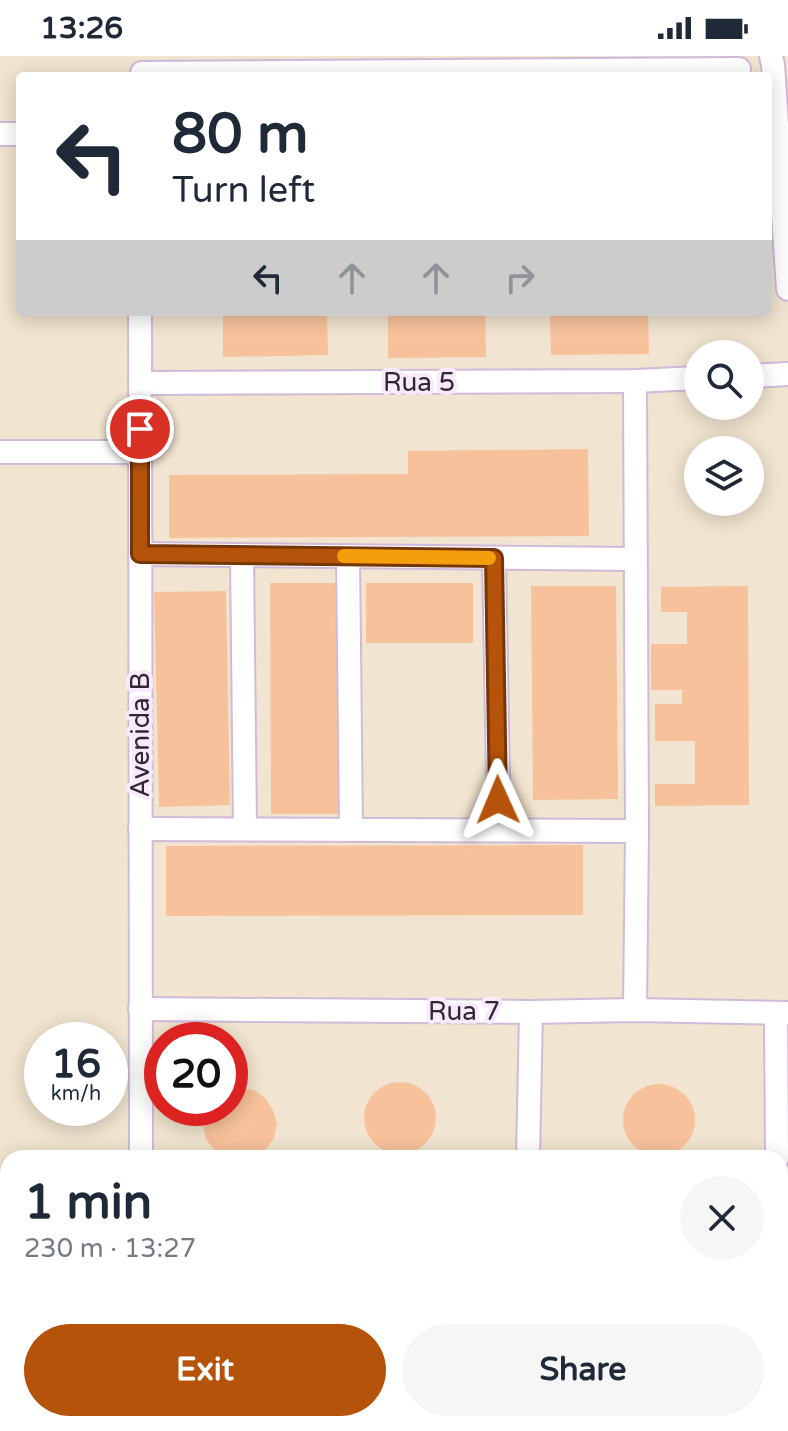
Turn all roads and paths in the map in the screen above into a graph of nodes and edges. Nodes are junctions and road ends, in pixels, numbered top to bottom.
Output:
1 (771, 56) edge
2 (142, 68) edge
3 (739, 69) dead end
4 (788, 289) edge
5 (140, 316) edge
6 (788, 374) edge
7 (764, 375) edge
8 (684, 379) edge
9 (635, 381) junction
10 (140, 383) junction
11 (0, 452) edge
12 (140, 452) junction
13 (140, 554) junction
14 (242, 555) junction
15 (348, 556) junction
16 (494, 558) junction
17 (635, 559) junction
18 (140, 829) junction
19 (245, 829) junction
20 (351, 830) junction
21 (499, 830) junction
22 (637, 831) junction
23 (140, 1009) junction
24 (635, 1010) junction
25 (531, 1012) junction
26 (782, 1014) edge
27 (141, 1150) edge
28 (528, 1150) edge
29 (777, 1150) edge

1 - 4 lane
2 - 3 lane
5 - 10 lane, Avenida B
6 - 7 lane
8 - 9 lane, Rua 5
9 - 10 lane, Rua 5
9 - 17 lane
10 - 12 lane, Avenida B
11 - 12 lane
12 - 13 lane, Avenida B
13 - 14 lane
13 - 18 lane, Avenida B
14 - 15 lane
14 - 19 lane
15 - 16 lane
15 - 20 lane
16 - 17 lane
16 - 21 lane
17 - 22 lane
18 - 19 lane
18 - 23 lane, Avenida B
19 - 20 lane
20 - 21 lane
21 - 22 lane
22 - 24 lane
23 - 25 lane, Rua 7
23 - 27 lane, Avenida B
24 - 25 lane, Rua 7
24 - 26 lane, Rua 7
25 - 28 lane
26 - 29 lane

